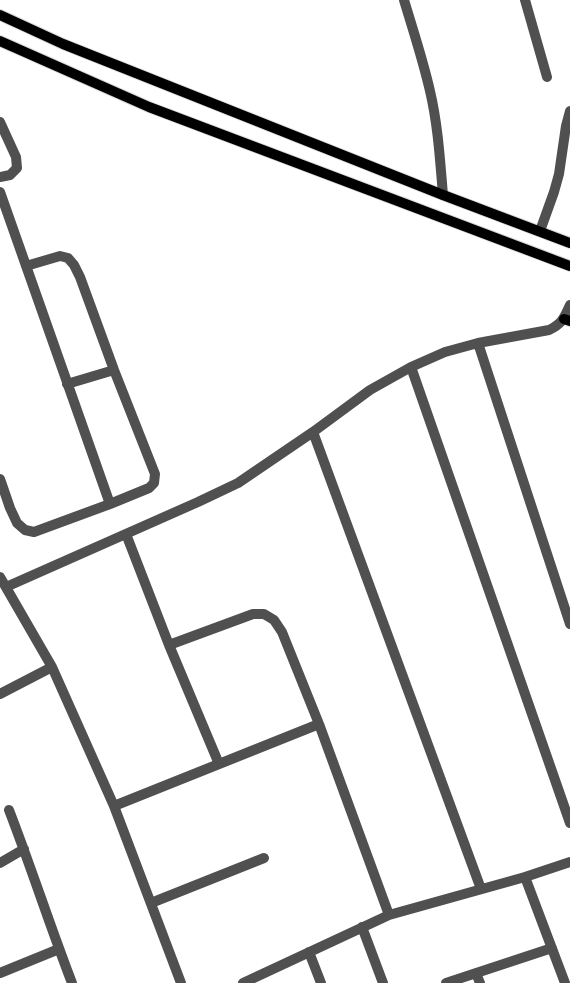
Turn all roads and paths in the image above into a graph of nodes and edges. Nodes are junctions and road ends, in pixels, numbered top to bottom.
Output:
1 (404, 0) edge
2 (525, 0) edge
3 (0, 15) edge
4 (0, 42) edge
5 (547, 77) dead end
6 (570, 111) edge
7 (0, 122) edge
8 (0, 177) edge
9 (0, 192) edge
10 (444, 195) junction
11 (540, 231) junction
12 (570, 243) edge
13 (26, 266) junction
14 (570, 266) edge
15 (570, 306) edge
16 (567, 320) edge
17 (478, 343) junction
18 (411, 366) junction
19 (114, 370) junction
20 (67, 384) junction
21 (313, 432) junction
22 (0, 479) edge
23 (110, 504) junction
24 (126, 534) junction
25 (0, 577) edge
26 (6, 587) junction
27 (570, 624) edge
28 (169, 645) junction
29 (52, 667) junction
30 (0, 694) edge
31 (318, 724) junction
32 (219, 764) junction
33 (114, 806) junction
34 (9, 810) dead end
35 (570, 823) edge
36 (24, 849) junction
37 (264, 858) dead end
38 (570, 862) edge
39 (0, 863) edge
40 (524, 877) junction
41 (481, 889) junction
42 (151, 903) junction
43 (389, 915) junction
44 (362, 927) junction
45 (552, 948) junction
46 (59, 949) junction
47 (309, 952) junction
48 (0, 973) edge
49 (476, 973) junction
50 (72, 983) edge
51 (182, 983) edge
52 (243, 983) edge
53 (321, 983) edge
54 (383, 983) edge
55 (446, 983) edge
56 (480, 983) edge
57 (565, 983) edge

1 - 10 street
2 - 5 street
3 - 10 main road
4 - 14 main road
6 - 11 street
7 - 8 street
9 - 13 street
10 - 11 main road
11 - 12 main road
13 - 19 street
13 - 20 street
15 - 16 street
16 - 17 street
17 - 18 street
17 - 27 street
18 - 21 street
18 - 35 street
19 - 20 street
19 - 23 street
20 - 23 street
21 - 24 street
21 - 41 street
22 - 23 street
24 - 26 street
24 - 28 street
25 - 26 street
26 - 29 street
28 - 31 street
28 - 32 street
29 - 30 street
29 - 33 street
31 - 32 street
31 - 43 street
32 - 33 street
33 - 42 street
34 - 36 street
36 - 39 street
36 - 46 street
37 - 42 street
38 - 40 street
40 - 41 street
40 - 45 street
41 - 43 street
42 - 51 street
43 - 44 street
44 - 47 street
44 - 54 street
45 - 49 street
45 - 57 street
46 - 48 street
46 - 50 street
47 - 52 street
47 - 53 street
49 - 55 street
49 - 56 street

